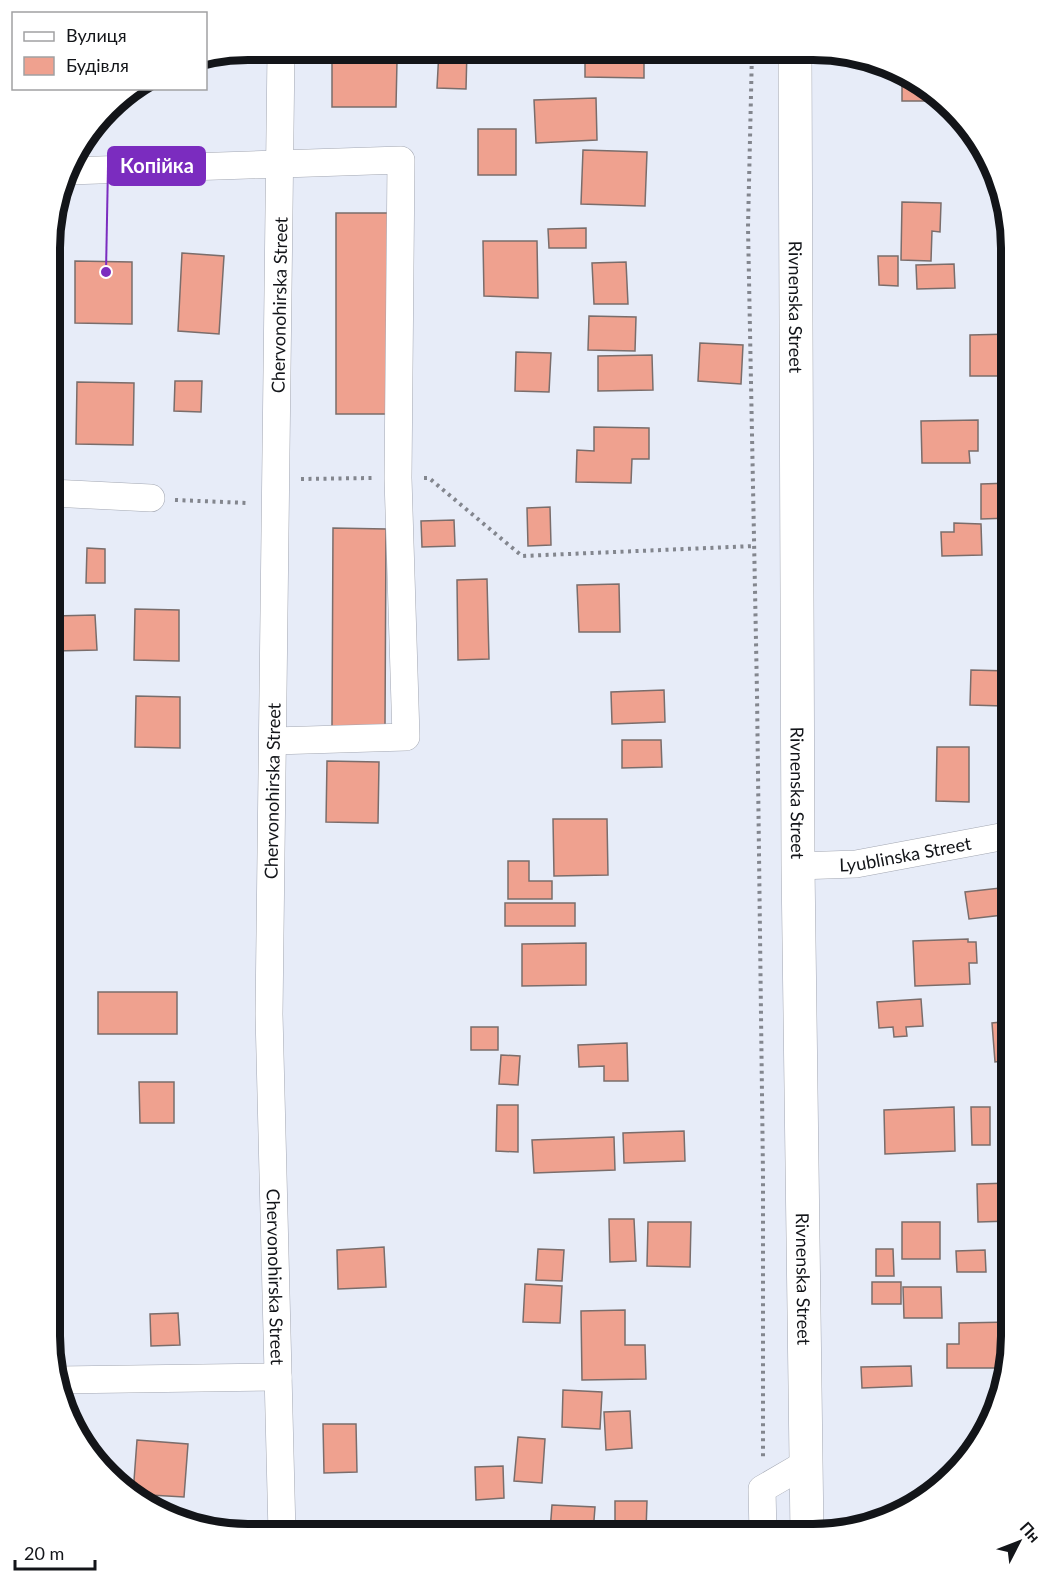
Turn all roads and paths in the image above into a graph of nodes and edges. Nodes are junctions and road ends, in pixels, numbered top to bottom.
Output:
1 (281, 60) edge
2 (752, 60) edge
3 (795, 60) edge
4 (281, 163) junction
5 (77, 171) edge
6 (398, 478) junction
7 (276, 492) junction
8 (60, 493) edge
9 (151, 498) joint
10 (754, 546) junction
11 (274, 741) junction
12 (1001, 837) edge
13 (798, 866) junction
14 (278, 1377) junction
15 (65, 1380) edge
16 (805, 1464) junction
17 (762, 1489) junction
18 (282, 1524) edge
19 (763, 1524) edge
20 (807, 1524) edge

1 - 4 street, Chervonohirska Street
2 - 10 path
3 - 13 main road, Rivnenska Street
4 - 5 street
4 - 6 street
4 - 7 street, Chervonohirska Street
6 - 7 path
6 - 10 path
6 - 11 street
7 - 9 path
7 - 11 street, Chervonohirska Street
8 - 9 street
10 - 17 path
11 - 14 street, Chervonohirska Street
12 - 13 street, Lyublinska Street
13 - 16 main road, Rivnenska Street
14 - 15 street
14 - 18 street, Chervonohirska Street
16 - 17 street
16 - 20 main road, Rivnenska Street
17 - 19 street

